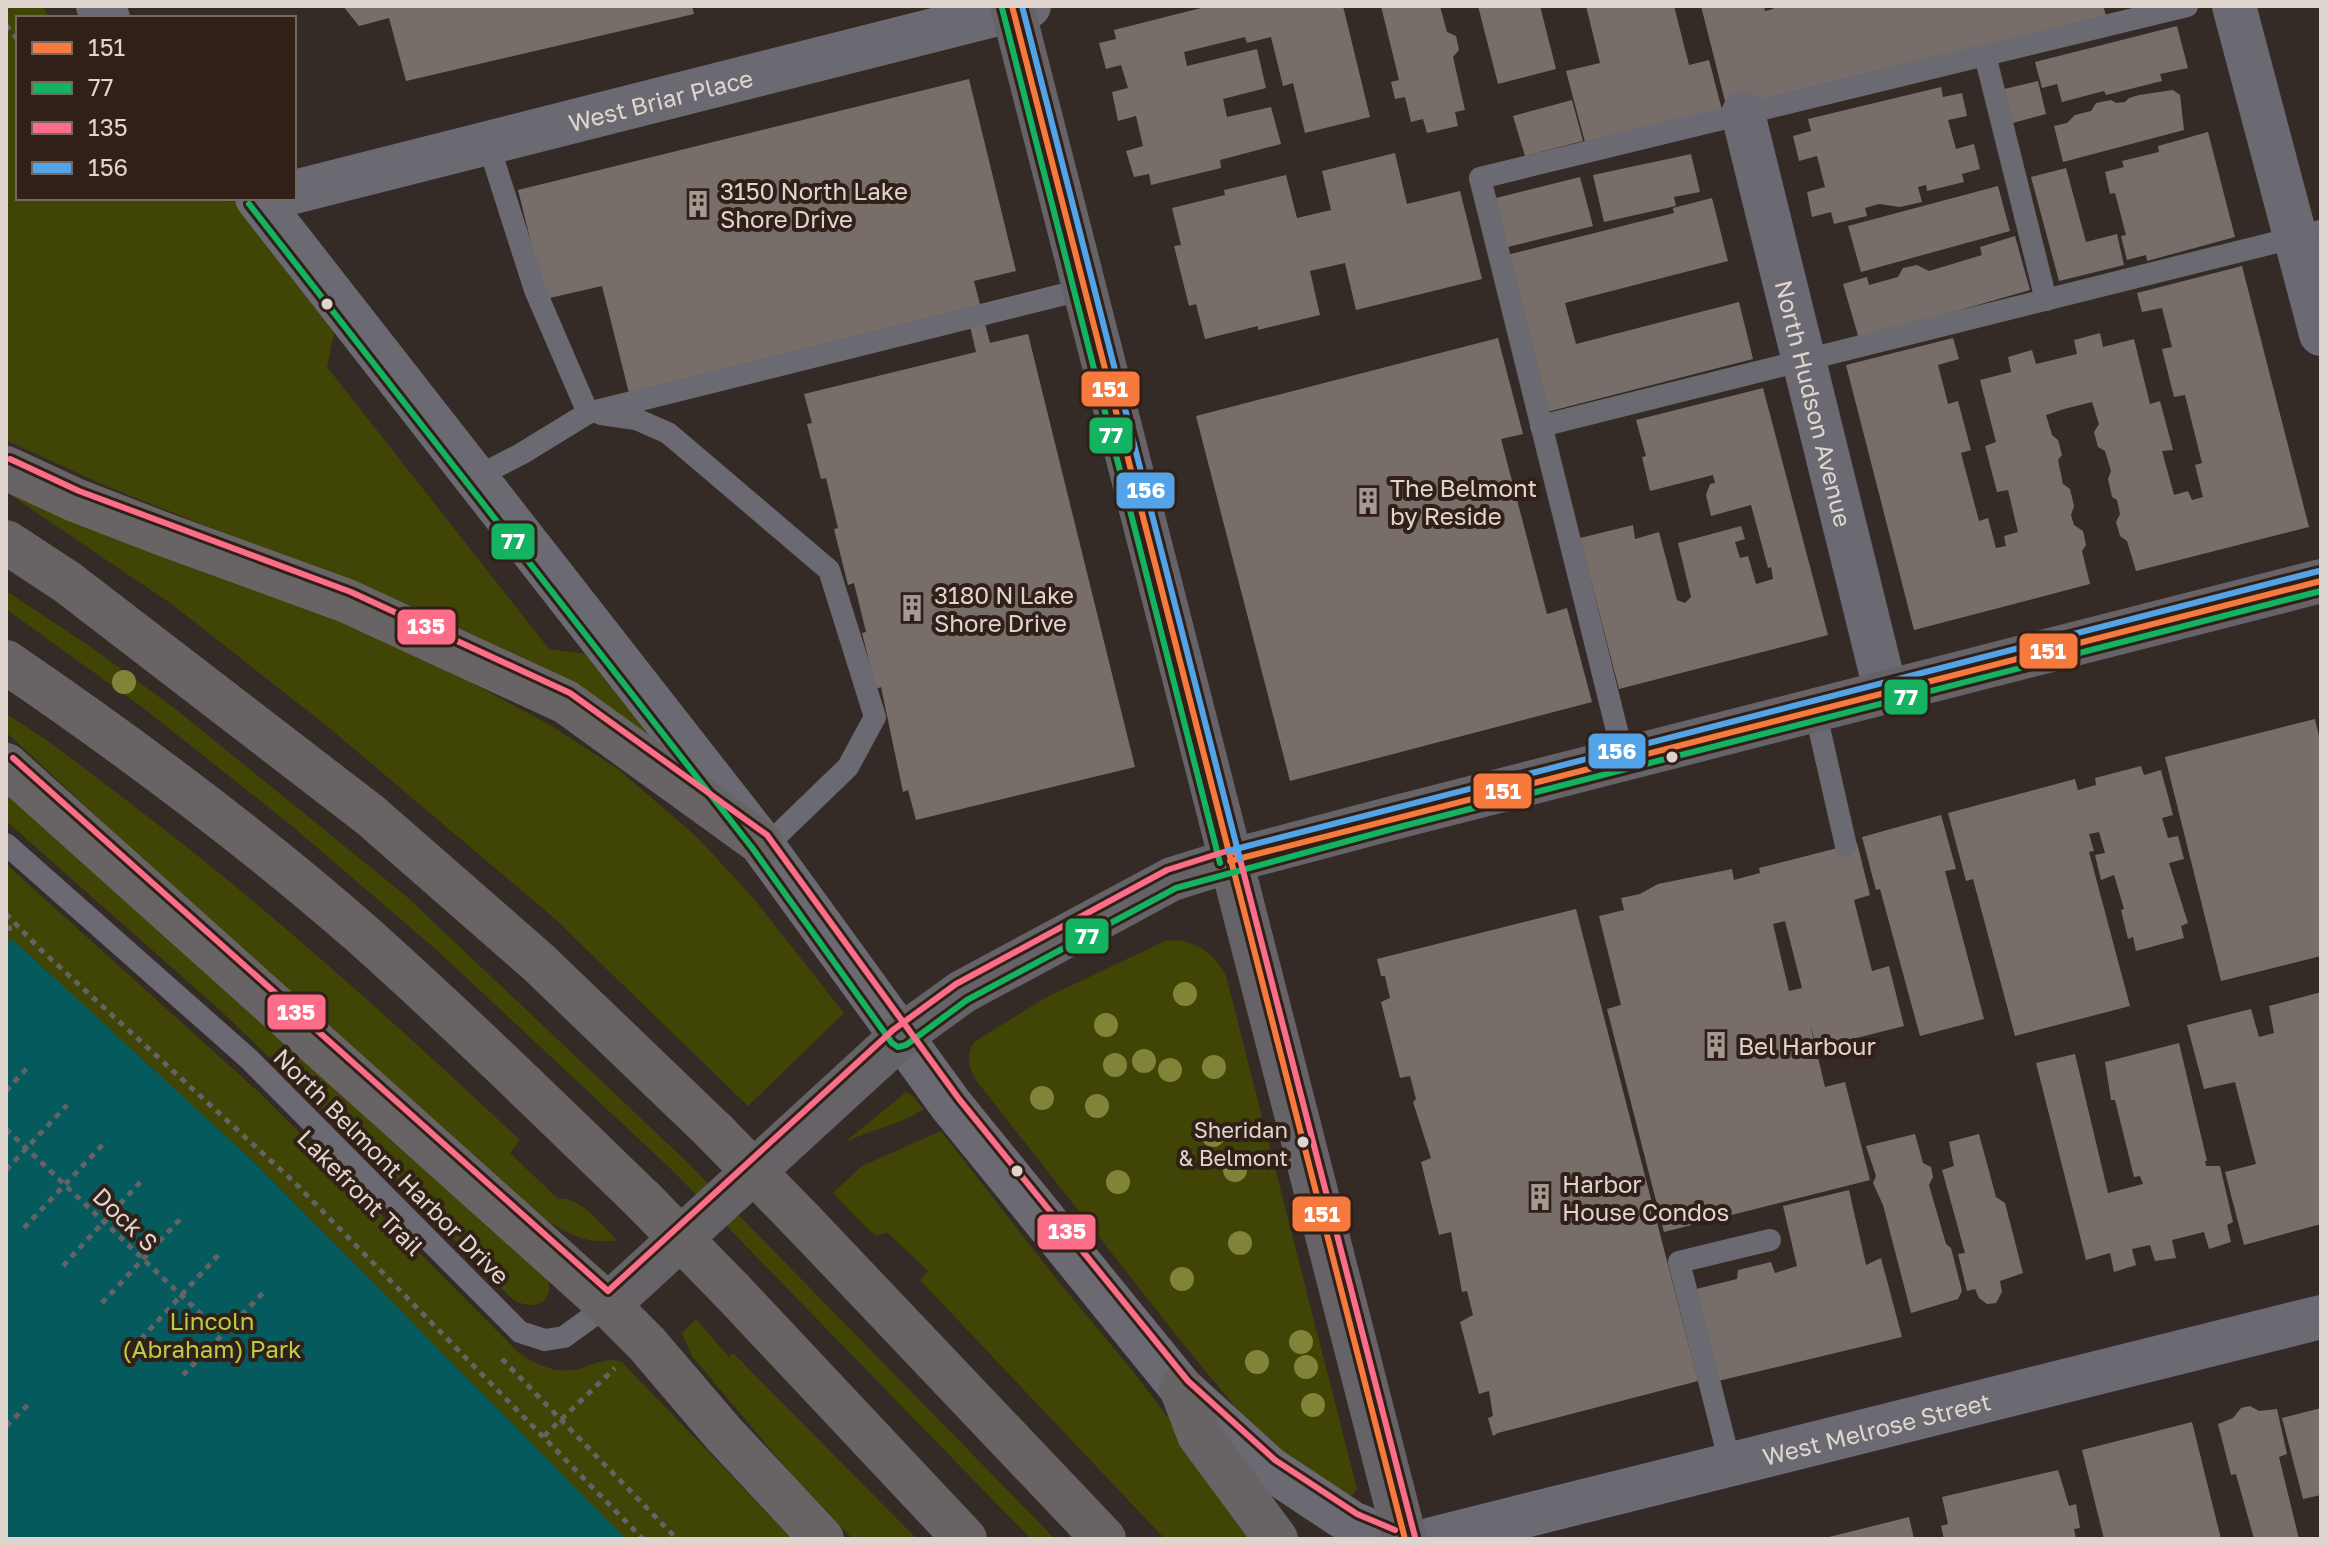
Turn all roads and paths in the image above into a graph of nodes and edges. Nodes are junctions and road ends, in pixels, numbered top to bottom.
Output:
1 (2187, 6) edge
2 (2234, 6) edge
3 (1018, 7) edge
4 (1985, 55) junction
5 (1743, 114) junction
6 (488, 143) junction
7 (296, 191) edge
8 (272, 200) edge
9 (2308, 235) edge
10 (1085, 289) junction
11 (2046, 300) junction
12 (2321, 334) edge
13 (1804, 361) junction
14 (588, 413) junction
15 (1541, 426) junction
16 (6, 468) edge
17 (476, 477) junction
18 (6, 542) edge
19 (2321, 581) edge
20 (6, 662) edge
21 (1886, 693) junction
22 (1815, 710) junction
23 (1624, 759) junction
24 (6, 765) edge
25 (6, 844) edge
26 (763, 846) junction
27 (1846, 846) dead end
28 (1230, 861) junction
29 (6, 914) edge
30 (18, 926) junction
31 (6, 929) edge
32 (900, 1037) junction
33 (28, 1067) dead end
34 (6, 1091) edge
35 (67, 1105) dead end
36 (6, 1129) edge
37 (106, 1141) dead end
38 (26, 1148) junction
39 (6, 1170) edge
40 (144, 1178) dead end
41 (65, 1185) junction
42 (184, 1215) dead end
43 (103, 1221) junction
44 (24, 1228) dead end
45 (1770, 1240) dead end
46 (222, 1251) dead end
47 (143, 1260) junction
48 (63, 1266) dead end
49 (264, 1292) dead end
50 (182, 1296) junction
51 (102, 1303) dead end
52 (608, 1305) junction
53 (2321, 1317) edge
54 (222, 1334) junction
55 (141, 1339) dead end
56 (498, 1355) dead end
57 (622, 1362) dead end
58 (183, 1375) dead end
59 (1181, 1388) junction
60 (30, 1403) dead end
61 (561, 1419) junction
62 (6, 1426) edge
63 (544, 1436) junction
64 (1730, 1463) junction
65 (643, 1539) edge
66 (677, 1539) edge
67 (822, 1539) edge
68 (965, 1539) edge
69 (1104, 1539) edge
70 (1276, 1539) edge
71 (1391, 1539) edge
72 (1405, 1539) edge
73 (1432, 1539) edge

1 - 4 lane
2 - 9 street
3 - 6 street, West Briar Place
3 - 10 main road
4 - 5 lane
4 - 11 lane
5 - 13 street, North Hudson Avenue
5 - 15 lane
6 - 7 street, West Briar Place
6 - 14 lane
8 - 17 street
9 - 11 lane
9 - 12 street
10 - 14 lane
10 - 28 main road
11 - 13 lane
13 - 15 lane
13 - 21 street, North Hudson Avenue
14 - 17 lane
14 - 26 lane
15 - 23 lane
16 - 26 highway
17 - 26 street
18 - 69 highway, bridge
19 - 21 main road
20 - 68 highway, bridge
21 - 22 main road
22 - 23 main road
22 - 27 lane
23 - 28 main road
24 - 52 highway
25 - 52 lane, North Belmont Harbor Drive
26 - 32 street
28 - 32 main road
28 - 72 main road
29 - 30 path, Lakefront Trail
30 - 31 path
30 - 63 path, Lakefront Trail
32 - 52 main road
32 - 59 street
33 - 34 path
35 - 38 path
36 - 38 path, Dock S
37 - 41 path
38 - 39 path
38 - 41 path, Dock S
40 - 43 path
41 - 43 path, Dock S
41 - 44 path
42 - 47 path
43 - 47 path, Dock S
43 - 48 path
45 - 64 lane
46 - 50 path
47 - 50 path, Dock S
47 - 51 path
49 - 54 path
50 - 54 path, Dock S
50 - 55 path
52 - 67 highway
53 - 64 street, West Melrose Street
54 - 58 path
56 - 61 path
57 - 61 path
59 - 70 highway
59 - 71 street
60 - 62 path
61 - 63 path
61 - 66 path
63 - 65 path, Lakefront Trail
64 - 73 street, West Melrose Street

